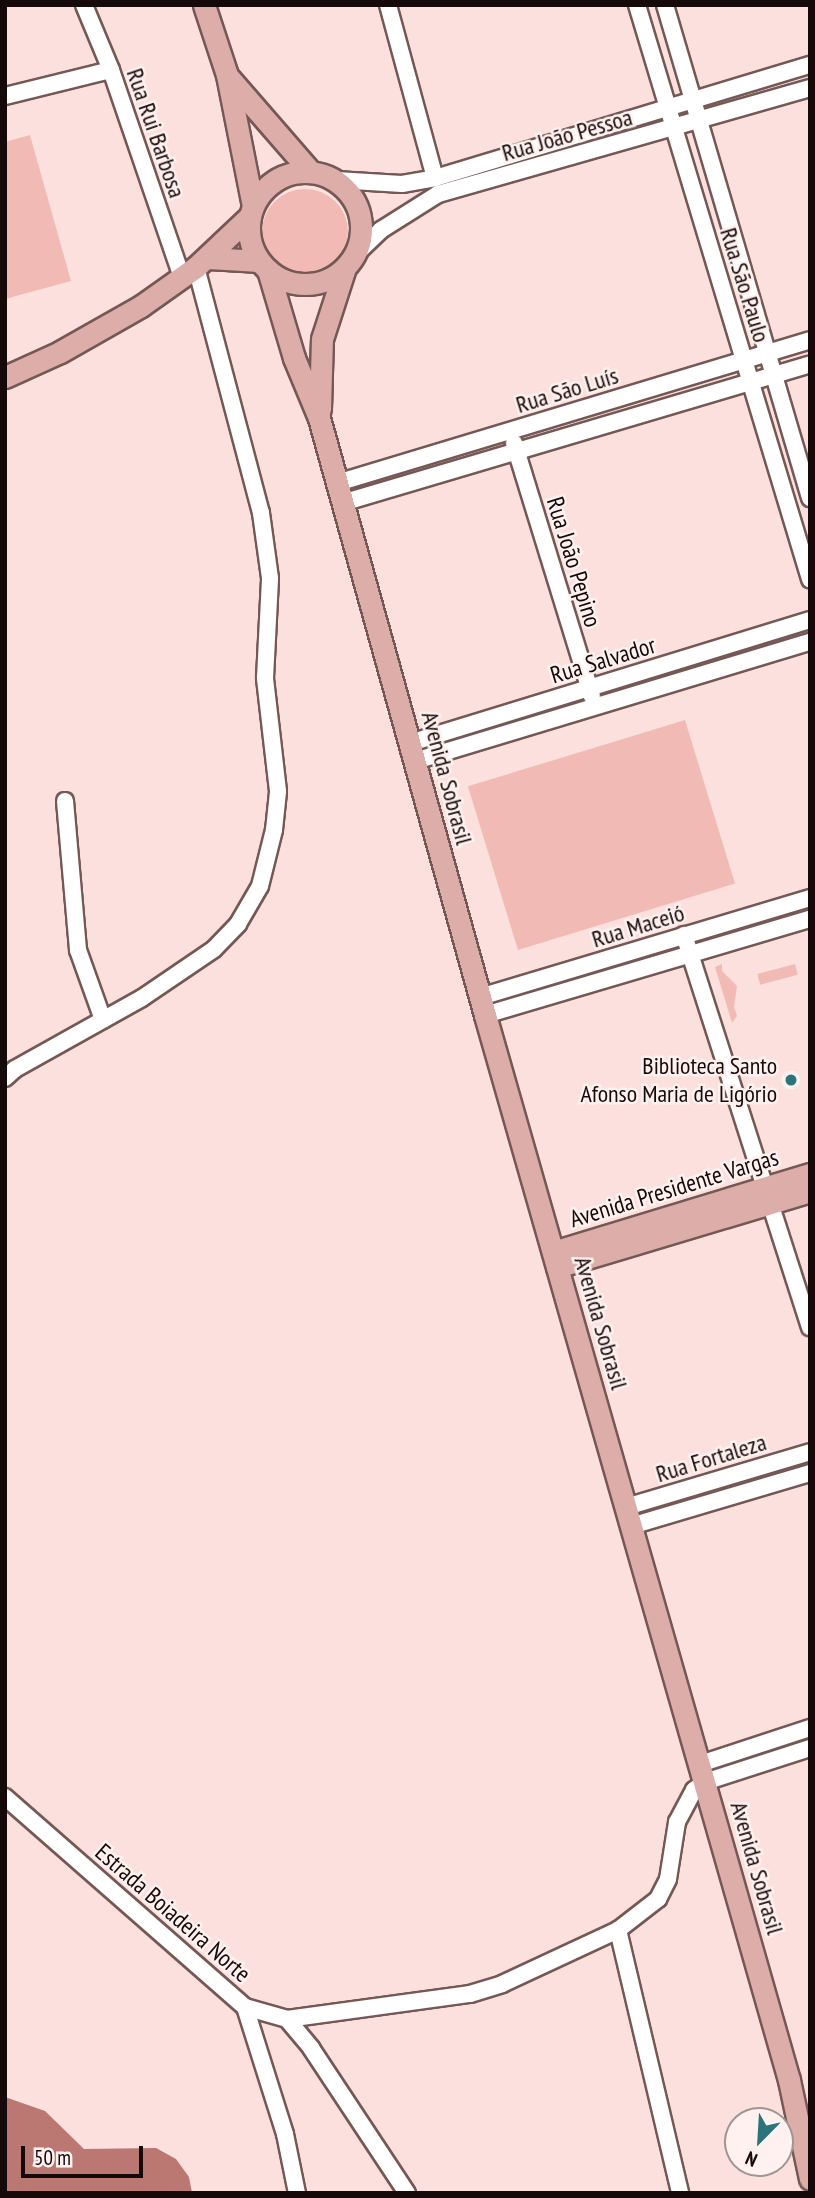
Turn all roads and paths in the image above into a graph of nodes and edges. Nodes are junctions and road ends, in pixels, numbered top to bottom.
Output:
1 (83, 5) edge
2 (204, 5) edge
3 (388, 5) edge
4 (637, 5) edge
5 (665, 5) edge
6 (810, 65) edge
7 (111, 70) junction
8 (793, 70) junction
9 (227, 75) junction
10 (804, 89) edge
11 (5, 96) edge
12 (692, 102) junction
13 (667, 109) junction
14 (698, 121) junction
15 (673, 128) junction
16 (524, 152) junction
17 (529, 169) junction
18 (310, 171) junction
19 (435, 178) junction
20 (336, 180) junction
21 (251, 211) junction
22 (349, 263) junction
23 (263, 266) junction
24 (195, 267) junction
25 (810, 340) edge
26 (768, 353) junction
27 (745, 359) junction
28 (810, 364) edge
29 (774, 375) junction
30 (5, 377) edge
31 (751, 382) junction
32 (658, 386) junction
33 (666, 407) junction
34 (319, 418) junction
35 (790, 428) junction
36 (510, 431) junction
37 (767, 435) junction
38 (516, 451) junction
39 (340, 493) junction
40 (810, 498) edge
41 (802, 523) edge
42 (810, 579) edge
43 (810, 620) edge
44 (749, 639) junction
45 (810, 642) edge
46 (756, 658) junction
47 (589, 688) junction
48 (595, 707) junction
49 (413, 752) junction
50 (65, 801) dead end
51 (809, 899) edge
52 (810, 919) edge
53 (684, 935) junction
54 (691, 953) junction
55 (483, 1006) junction
56 (103, 1020) junction
57 (8, 1070) edge
58 (810, 1174) edge
59 (810, 1191) edge
60 (769, 1195) junction
61 (555, 1260) junction
62 (810, 1327) edge
63 (810, 1452) edge
64 (787, 1458) junction
65 (810, 1473) edge
66 (793, 1478) junction
67 (707, 1483) junction
68 (714, 1501) junction
69 (628, 1517) junction
70 (802, 1730) edge
71 (805, 1749) edge
72 (702, 1773) junction
73 (5, 1797) edge
74 (618, 1930) junction
75 (245, 2007) junction
76 (287, 2019) junction
77 (789, 2080) junction
78 (810, 2112) edge
79 (810, 2179) edge
80 (298, 2193) edge
81 (407, 2193) edge
82 (680, 2193) edge

1 - 7 street, Rua Rui Barbosa
2 - 9 main road
3 - 19 street
4 - 13 street, Rua São Paulo
5 - 12 street, Rua São Paulo
6 - 8 street, Rua João Pessoa
7 - 11 street
7 - 24 street, Rua Rui Barbosa
8 - 10 street
8 - 12 street, Rua João Pessoa
9 - 18 main road
9 - 21 main road
10 - 14 street, Rua João Pessoa
12 - 13 street, Rua João Pessoa
12 - 14 street, Rua São Paulo
13 - 15 street, Rua São Paulo
13 - 16 street, Rua João Pessoa
14 - 15 street, Rua João Pessoa
14 - 26 street, Rua São Paulo
15 - 17 street, Rua João Pessoa
15 - 27 street, Rua São Paulo
16 - 17 street
16 - 19 street, Rua João Pessoa
17 - 22 street, Rua João Pessoa
18 - 20 main road
18 - 21 main road
19 - 20 street, Rua João Pessoa
20 - 22 main road
21 - 23 main road
21 - 24 main road
22 - 23 main road
22 - 34 main road, Avenida Sobrasil
23 - 24 main road
23 - 34 main road, Avenida Sobrasil
24 - 30 main road
24 - 56 street, Rua Rui Barbosa
25 - 26 street, Rua São Luís
26 - 27 street, Rua São Luís
26 - 29 street, Rua São Paulo
27 - 31 street, Rua São Paulo
27 - 32 street, Rua São Luís
28 - 29 street, Rua São Luís
29 - 31 street, Rua São Luís
29 - 35 street, Rua São Paulo
31 - 33 street, Rua São Luís
31 - 37 street, Rua São Paulo
32 - 33 street
32 - 36 street, Rua São Luís
33 - 38 street, Rua São Luís
34 - 39 main road, Avenida Sobrasil
35 - 37 street
35 - 40 street, Rua São Paulo
36 - 38 street, Rua João Pepino
36 - 39 street, Rua São Luís
37 - 41 street, Rua São Paulo
38 - 39 street, Rua São Luís
38 - 47 street, Rua João Pepino
39 - 49 main road, Avenida Sobrasil
41 - 42 street, Rua São Paulo
43 - 44 street, Rua Salvador
44 - 46 street
44 - 47 street, Rua Salvador
45 - 46 street, Rua Salvador
46 - 48 street, Rua Salvador
47 - 48 street, Rua João Pepino
47 - 49 street, Rua Salvador
48 - 49 street, Rua Salvador
49 - 55 main road, Avenida Sobrasil
50 - 56 street
51 - 53 street, Rua Maceió
52 - 54 street, Rua Maceió
53 - 54 street
53 - 55 street, Rua Maceió
54 - 55 street, Rua Maceió
54 - 60 street
55 - 61 main road, Avenida Sobrasil
56 - 57 street, Rua Rui Barbosa
58 - 60 main road, Avenida Presidente Vargas
59 - 60 main road, Avenida Presidente Vargas
60 - 61 main road, Avenida Presidente Vargas
60 - 62 street
61 - 69 main road, Avenida Sobrasil
63 - 64 street, Rua Fortaleza
64 - 66 street
64 - 67 street, Rua Fortaleza
65 - 66 street, Rua Fortaleza
66 - 68 street, Rua Fortaleza
67 - 68 street
67 - 69 street, Rua Fortaleza
68 - 69 street, Rua Fortaleza
69 - 72 main road, Avenida Sobrasil
70 - 71 street
70 - 72 street
71 - 72 street
72 - 74 street
72 - 77 main road, Avenida Sobrasil
73 - 75 street, Estrada Boiadeira Norte
74 - 76 street
74 - 82 street
75 - 76 street, Estrada Boiadeira Norte
75 - 80 street
76 - 81 street
77 - 78 main road, Avenida Sobrasil
77 - 79 main road, Avenida Sobrasil

